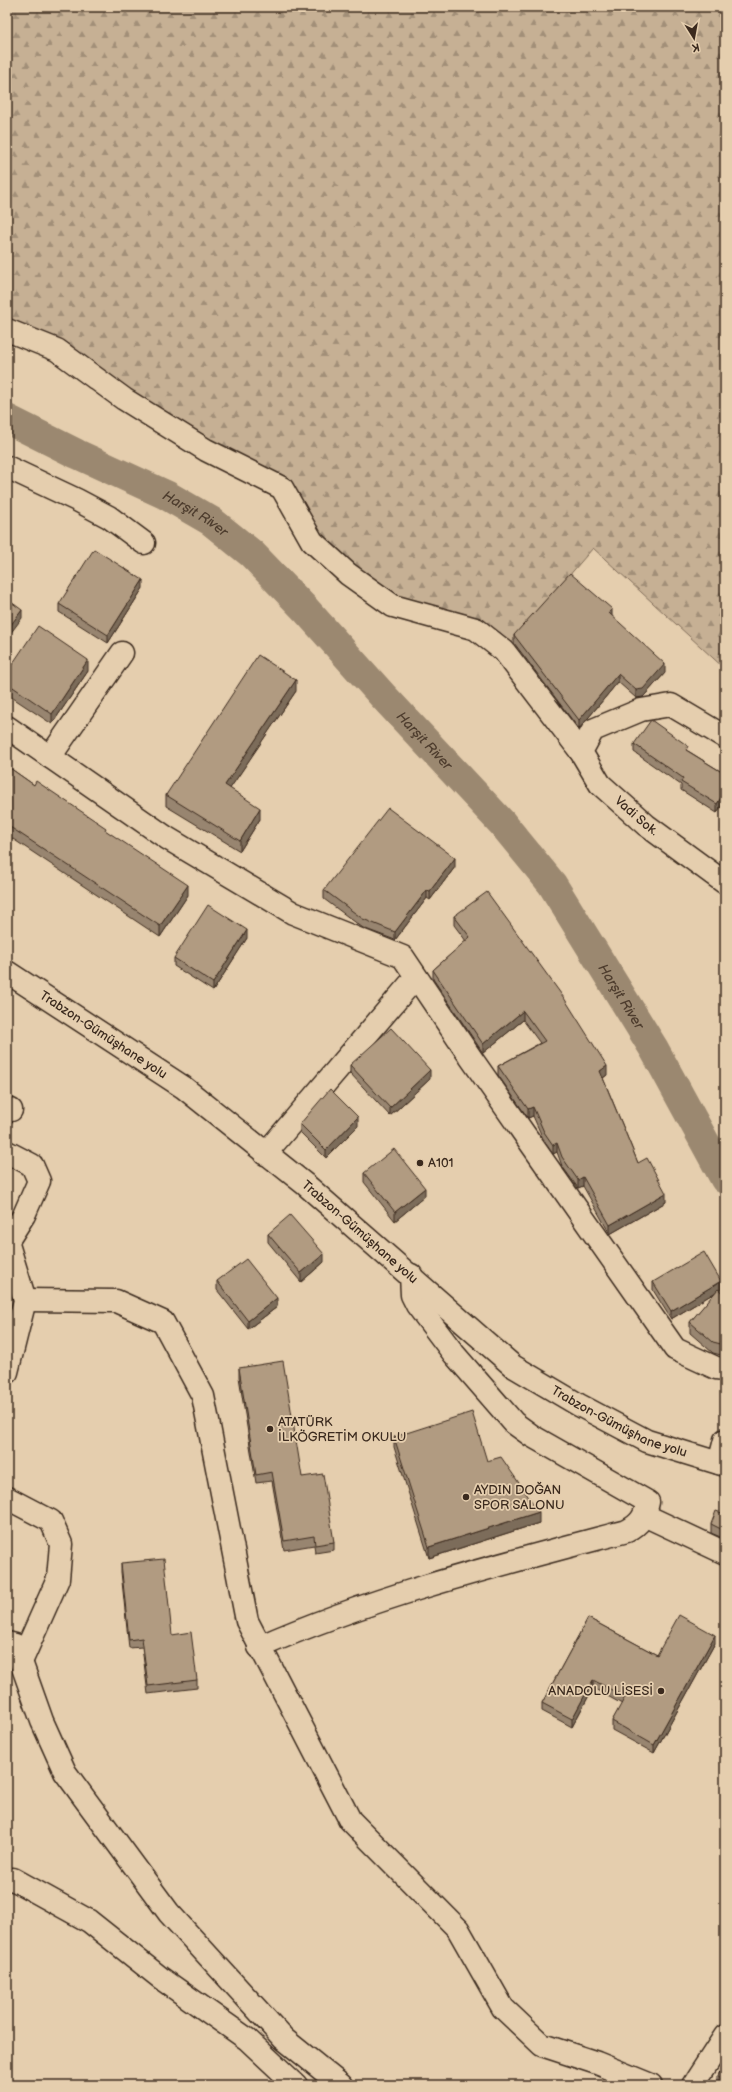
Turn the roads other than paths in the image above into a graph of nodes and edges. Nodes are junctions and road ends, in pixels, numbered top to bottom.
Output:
1 (7, 330) edge
2 (7, 467) edge
3 (144, 543) dead end
4 (122, 653) dead end
5 (7, 726) edge
6 (725, 737) edge
7 (581, 752) junction
8 (50, 757) junction
9 (725, 883) edge
10 (7, 972) edge
11 (416, 977) junction
12 (7, 1152) edge
13 (265, 1154) junction
14 (7, 1242) edge
15 (411, 1275) junction
16 (25, 1300) junction
17 (725, 1369) edge
18 (7, 1372) edge
19 (725, 1440) edge
20 (722, 1464) edge
21 (7, 1499) edge
22 (646, 1516) junction
23 (725, 1553) edge
24 (7, 1643) edge
25 (258, 1647) junction
26 (21, 1662) junction
27 (7, 1880) edge
28 (725, 2036) edge
29 (296, 2085) edge
30 (341, 2085) edge
31 (651, 2085) edge
32 (693, 2085) edge

1 - 7 street, Vadi Sok.
2 - 3 street
4 - 8 street
5 - 8 street
6 - 7 street
7 - 9 street, Vadi Sok.
8 - 11 street
10 - 13 street, Trabzon-Gümüşhane yolu
11 - 13 street
11 - 17 street
12 - 14 street
13 - 15 street, Trabzon-Gümüşhane yolu
14 - 16 street
15 - 20 street, Trabzon-Gümüşhane yolu
15 - 22 street
16 - 18 street
16 - 25 street
19 - 20 street
21 - 26 street
22 - 23 street
22 - 25 street
24 - 26 street
25 - 31 street
26 - 30 street
27 - 29 street
28 - 32 street

